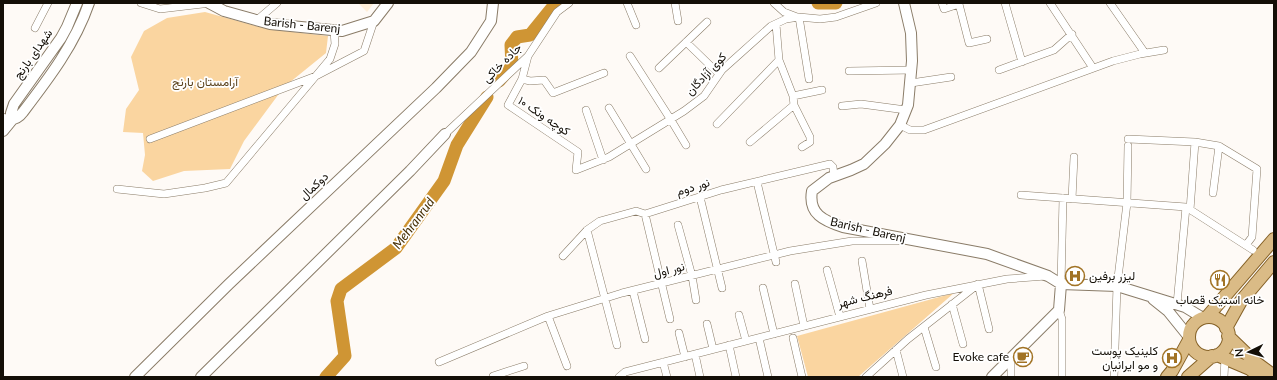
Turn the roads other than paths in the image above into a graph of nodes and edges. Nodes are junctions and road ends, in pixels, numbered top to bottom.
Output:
1 (48, 3) edge
2 (77, 3) edge
3 (89, 3) edge
4 (141, 3) edge
5 (210, 3) edge
6 (277, 3) edge
7 (388, 3) edge
8 (493, 3) edge
9 (569, 3) edge
10 (626, 3) edge
11 (674, 3) edge
12 (774, 3) edge
13 (876, 3) edge
14 (904, 3) edge
15 (942, 3) edge
16 (1004, 3) edge
17 (1050, 3) edge
18 (1110, 3) edge
19 (799, 17) junction
20 (257, 20) junction
21 (374, 21) junction
22 (678, 22) dead end
23 (707, 22) dead end
24 (776, 24) junction
25 (636, 25) dead end
26 (35, 28) dead end
27 (334, 31) junction
28 (1072, 34) junction
29 (987, 39) dead end
30 (686, 42) junction
31 (1164, 50) dead end
32 (1145, 53) junction
33 (528, 56) junction
34 (630, 56) dead end
35 (780, 60) junction
36 (1022, 62) junction
37 (659, 68) dead end
38 (1093, 68) junction
39 (912, 70) junction
40 (999, 70) dead end
41 (849, 71) dead end
42 (604, 73) dead end
43 (719, 74) junction
44 (316, 76) junction
45 (951, 76) dead end
46 (522, 79) junction
47 (809, 79) dead end
48 (911, 83) junction
49 (822, 90) dead end
50 (793, 96) junction
51 (794, 105) junction
52 (3, 106) edge
53 (842, 106) dead end
54 (609, 108) dead end
55 (586, 110) dead end
56 (906, 110) junction
57 (7, 119) edge
58 (671, 120) junction
59 (716, 124) dead end
60 (900, 125) junction
61 (3, 131) edge
62 (445, 134) joint
63 (150, 139) dead end
64 (750, 142) dead end
65 (1195, 142) junction
66 (631, 144) junction
67 (686, 145) dead end
68 (1219, 146) junction
69 (802, 147) dead end
70 (1074, 157) dead end
71 (603, 160) junction
72 (646, 169) dead end
73 (576, 170) joint
74 (834, 176) junction
75 (757, 182) junction
76 (117, 189) dead end
77 (1214, 193) dead end
78 (1021, 195) dead end
79 (700, 197) junction
80 (1063, 198) junction
81 (1072, 199) junction
82 (1127, 203) junction
83 (1188, 209) junction
84 (645, 214) junction
85 (678, 224) dead end
86 (587, 230) junction
87 (1274, 239) edge
88 (914, 241) junction
89 (1246, 245) junction
90 (1253, 250) dead end
91 (774, 254) junction
92 (563, 256) dead end
93 (862, 261) dead end
94 (776, 262) dead end
95 (1274, 262) edge
96 (718, 269) junction
97 (827, 270) dead end
98 (692, 276) junction
99 (1048, 276) junction
100 (662, 283) junction
101 (795, 284) dead end
102 (978, 284) junction
103 (1060, 284) junction
104 (1117, 286) junction
105 (722, 288) dead end
106 (763, 288) dead end
107 (634, 290) junction
108 (1149, 294) junction
109 (605, 298) junction
110 (696, 300) dead end
111 (952, 304) junction
112 (1177, 304) junction
113 (870, 309) junction
114 (1059, 310) junction
115 (739, 315) dead end
116 (548, 316) junction
117 (840, 317) junction
118 (670, 318) dead end
119 (1205, 318) junction
120 (707, 324) dead end
121 (804, 326) junction
122 (924, 327) junction
123 (989, 329) dead end
124 (1227, 332) junction
125 (679, 333) dead end
126 (774, 334) junction
127 (759, 338) junction
128 (793, 338) dead end
129 (645, 339) dead end
130 (1189, 339) junction
131 (746, 341) junction
132 (963, 344) dead end
133 (617, 345) dead end
134 (729, 345) junction
135 (713, 349) junction
136 (896, 350) junction
137 (695, 354) junction
138 (1218, 356) junction
139 (685, 357) junction
140 (1011, 357) junction
141 (439, 362) dead end
142 (663, 362) junction
143 (524, 366) dead end
144 (568, 366) dead end
145 (936, 366) dead end
146 (633, 370) junction
147 (870, 376) edge
148 (1274, 376) edge
149 (135, 377) edge
150 (202, 377) edge
151 (493, 377) edge
152 (619, 377) edge
153 (636, 377) edge
154 (667, 377) edge
155 (700, 377) edge
156 (736, 377) edge
157 (768, 377) edge
158 (802, 377) edge
159 (903, 377) edge
160 (992, 377) edge
161 (1010, 377) edge
162 (1062, 377) edge
163 (1114, 377) edge
164 (1167, 377) edge
165 (1188, 377) edge
166 (1224, 377) edge
167 (1260, 377) edge

1 - 26 street
2 - 57 main road, شهدای بارنج
3 - 57 main road
4 - 5 street
5 - 20 main road, Barish - Barenj
6 - 20 street
7 - 21 main road
8 - 149 main road, دوکمال
9 - 33 street, جاده خاکی
10 - 25 street
11 - 22 street
12 - 19 street
13 - 19 street, کوی آزادگان
14 - 39 main road, Barish - Barenj
15 - 29 street
16 - 36 street
17 - 28 street
18 - 32 street
19 - 24 street, کوی آزادگان
19 - 47 street
20 - 27 main road, Barish - Barenj
21 - 27 main road, Barish - Barenj
21 - 44 street
23 - 30 street
24 - 35 street
24 - 43 street, کوی آزادگان
27 - 44 street
28 - 36 street
28 - 38 street
30 - 37 street
30 - 43 street
31 - 32 street
32 - 38 street
33 - 46 street
33 - 62 street, جاده خاکی
34 - 58 street
35 - 50 street
35 - 59 street
36 - 40 street
38 - 60 street
39 - 41 street
39 - 48 main road, Barish - Barenj
42 - 46 street, کوچه ونک ۱۰
43 - 58 street, کوی آزادگان
44 - 63 street
44 - 76 street
45 - 48 street
46 - 73 street, کوچه ونک ۱۰
48 - 56 main road, Barish - Barenj
49 - 50 street
50 - 51 street
51 - 64 street
51 - 69 street
52 - 57 main road
53 - 56 street
54 - 66 street
55 - 71 street
56 - 60 main road, Barish - Barenj
57 - 61 main road
58 - 66 street, کوی آزادگان
58 - 67 street
60 - 74 main road, Barish - Barenj
62 - 150 main road
65 - 68 street
65 - 82 street
65 - 83 street
66 - 71 street, کوی آزادگان
66 - 72 street
68 - 77 street
68 - 89 street
70 - 81 street
71 - 73 street, کوی آزادگان
74 - 75 street, نور دوم
74 - 88 main road, Barish - Barenj
75 - 79 street, نور دوم
75 - 91 street
78 - 80 street
79 - 84 street, نور دوم
79 - 96 street
80 - 81 street
80 - 103 street
81 - 82 street
82 - 83 street
82 - 104 street
83 - 89 street
83 - 112 street
84 - 86 street, نور دوم
84 - 100 street
85 - 98 street
86 - 92 street, نور دوم
86 - 109 street
87 - 119 main road
88 - 91 street, نور اول
88 - 99 main road, Barish - Barenj
89 - 90 street
91 - 94 street
91 - 96 street, نور اول
93 - 113 street
95 - 124 main road
96 - 98 street, نور اول
96 - 105 street
97 - 117 street
98 - 100 street, نور اول
98 - 110 street
99 - 102 street, فرهنگ شهر
99 - 103 main road, Barish - Barenj
100 - 107 street, نور اول
100 - 118 street
101 - 121 street
102 - 111 street
102 - 113 street, فرهنگ شهر
102 - 123 street
103 - 104 main road
103 - 114 main road
104 - 108 main road
104 - 163 street
106 - 126 street
107 - 109 street, نور اول
107 - 129 street
108 - 112 main road
108 - 130 main road
109 - 116 street, نور اول
109 - 133 street
111 - 122 street
111 - 132 street
112 - 119 main road
113 - 117 street, فرهنگ شهر
114 - 140 main road
114 - 162 street
115 - 131 street
116 - 141 street, نور اول
116 - 144 street
117 - 121 street, فرهنگ شهر
119 - 124 main road
119 - 130 main road
120 - 135 street
121 - 126 street, فرهنگ شهر
122 - 136 street
122 - 145 street
124 - 138 main road
124 - 148 main road
125 - 139 street
126 - 127 street, فرهنگ شهر
127 - 131 street, فرهنگ شهر
127 - 157 street
128 - 158 street
130 - 138 main road
130 - 164 main road
131 - 134 street, فرهنگ شهر
134 - 135 street, فرهنگ شهر
134 - 156 street
135 - 137 street, فرهنگ شهر
136 - 147 street
136 - 159 street
137 - 139 street, فرهنگ شهر
137 - 155 street
138 - 165 main road
138 - 166 street
138 - 167 main road
139 - 142 street, فرهنگ شهر
140 - 160 main road
140 - 161 street
142 - 146 street, فرهنگ شهر
142 - 154 street
143 - 151 street
146 - 152 street, فرهنگ شهر
146 - 153 street

